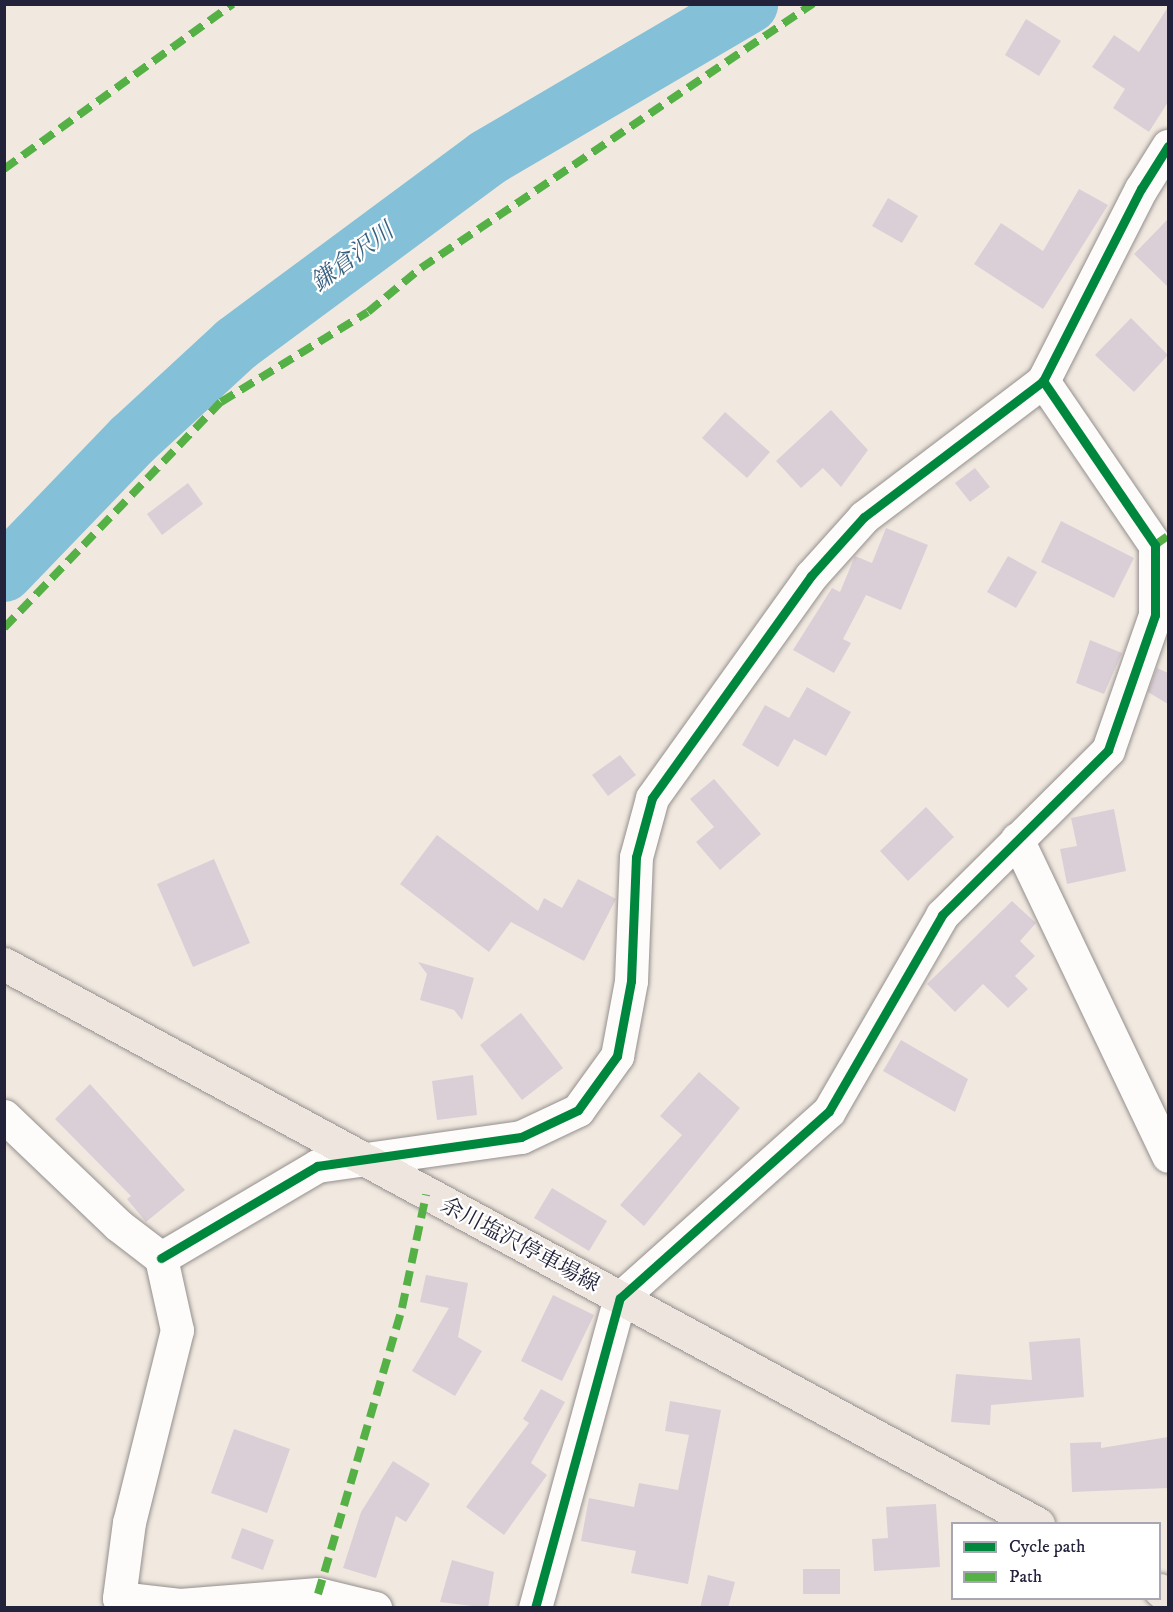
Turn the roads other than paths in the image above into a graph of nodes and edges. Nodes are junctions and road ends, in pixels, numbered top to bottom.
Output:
1 (1168, 146) edge
2 (1043, 381) junction
3 (1017, 839) junction
4 (4, 964) edge
5 (4, 1116) edge
6 (1168, 1156) edge
7 (362, 1161) junction
8 (161, 1258) junction
9 (620, 1298) junction
10 (1034, 1522) edge
11 (116, 1603) edge
12 (375, 1608) edge
13 (535, 1608) edge

1 - 2 street
2 - 3 street
2 - 7 street
3 - 6 street
3 - 9 street
4 - 7 main road, 余川塩沢停車場線
5 - 8 street
7 - 8 street
7 - 9 main road, 余川塩沢停車場線
8 - 11 street
9 - 10 main road, 余川塩沢停車場線
9 - 13 street
11 - 12 street

